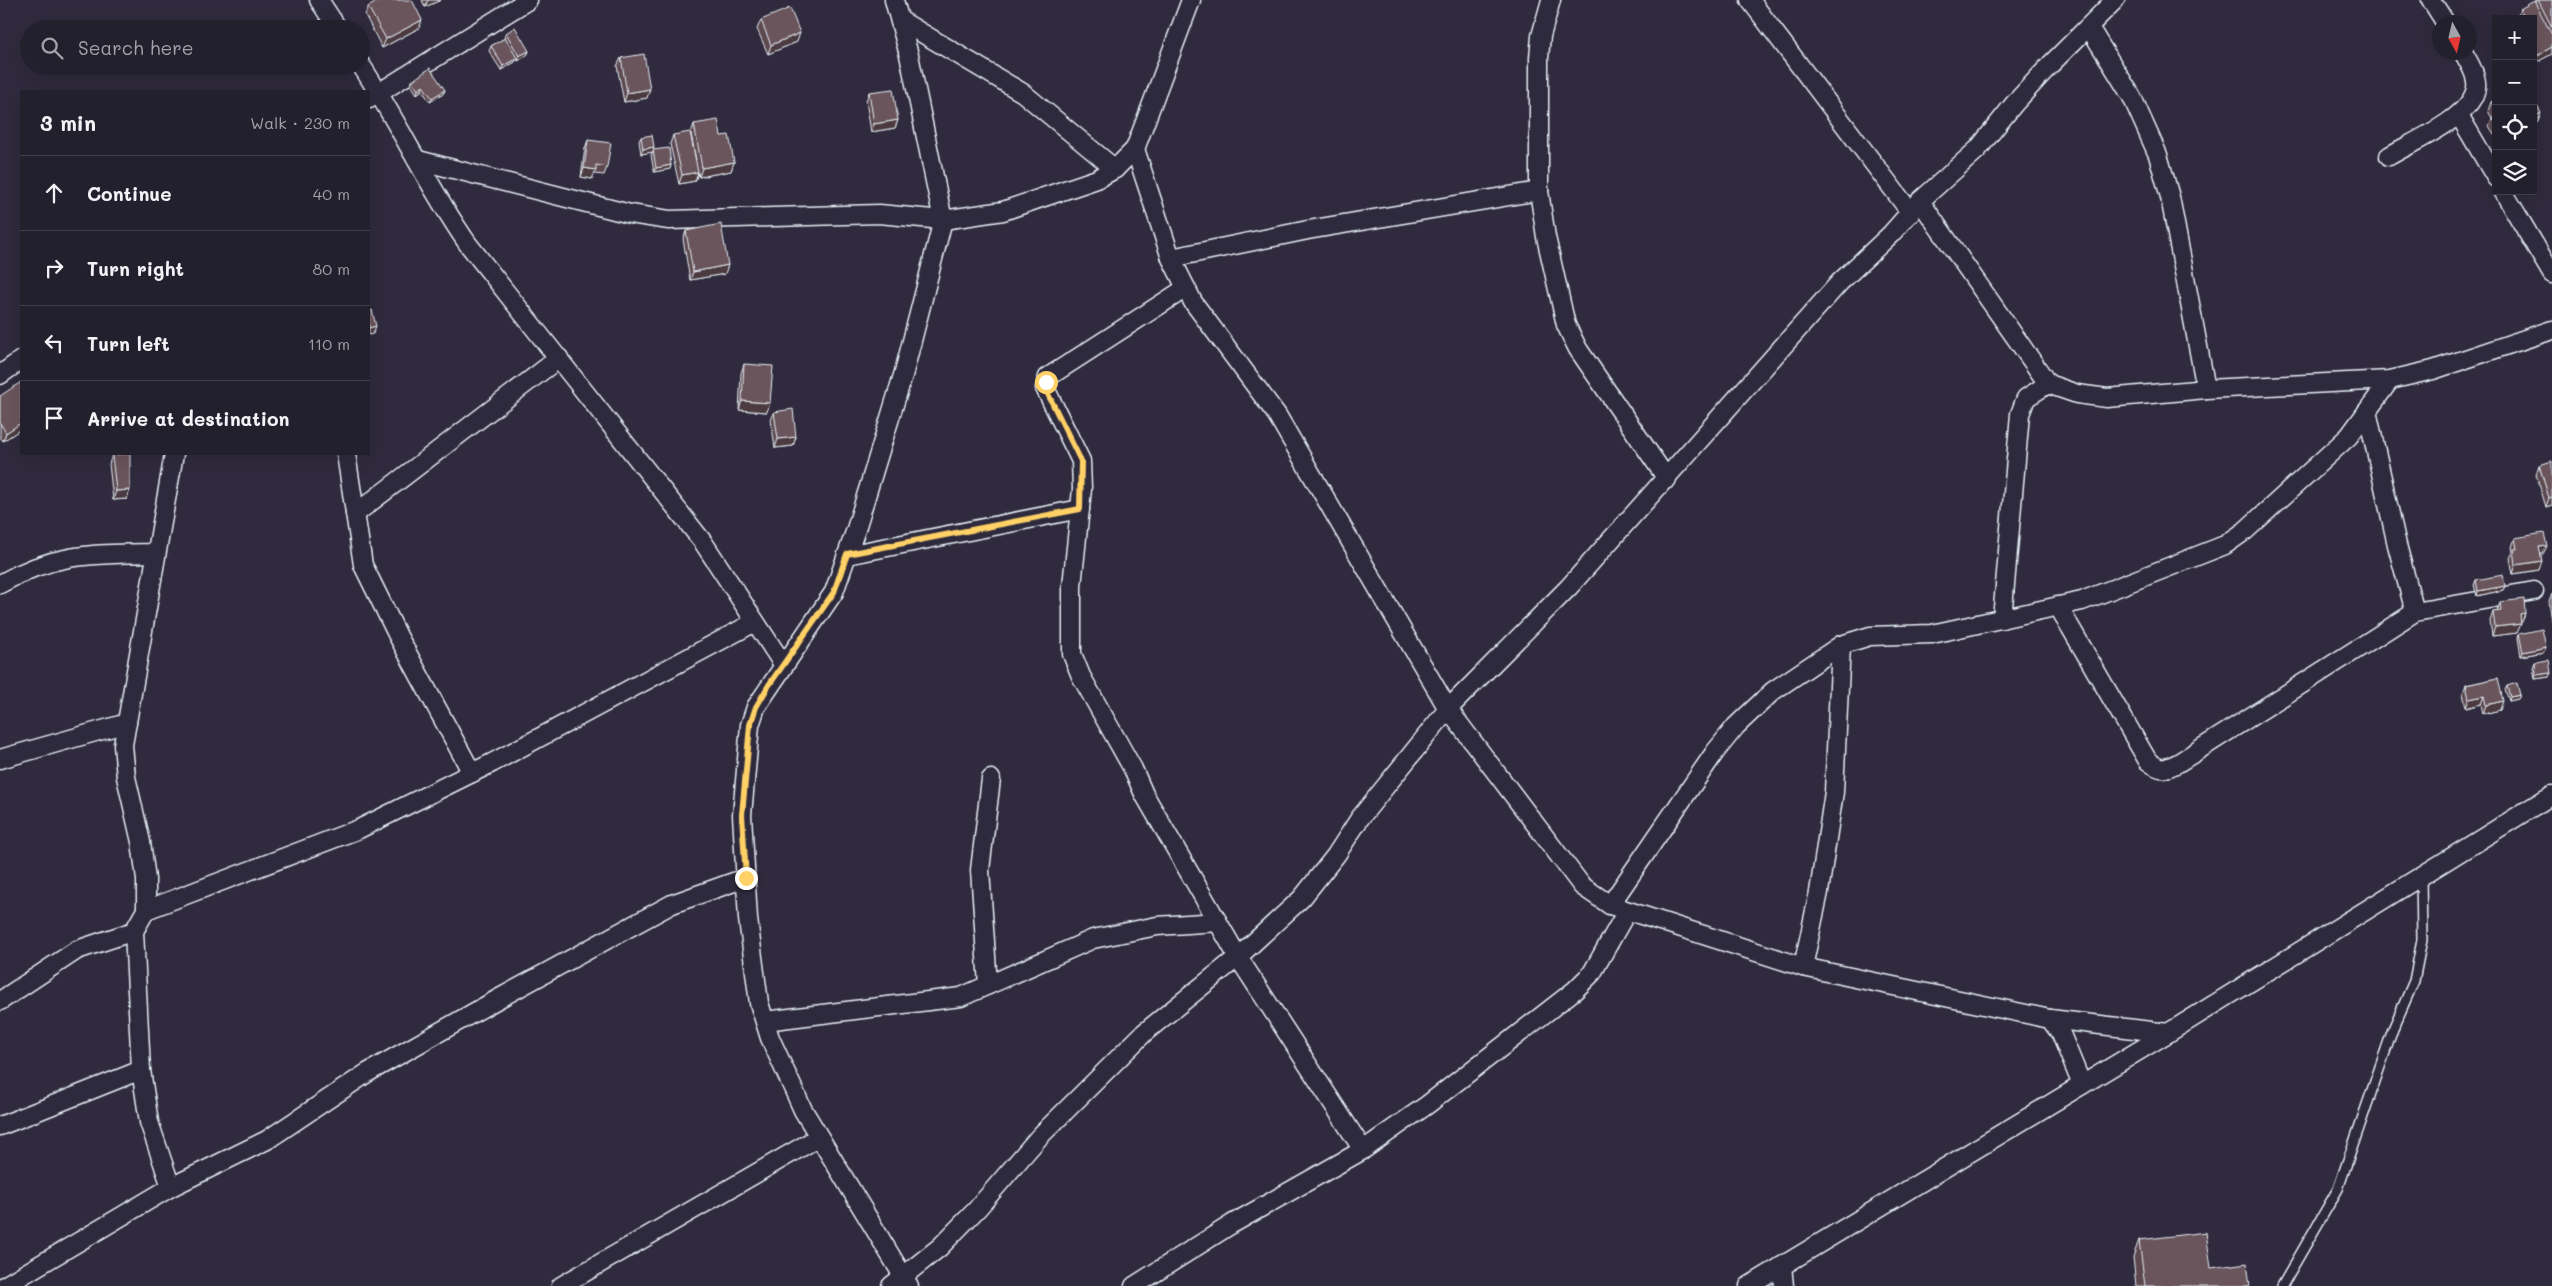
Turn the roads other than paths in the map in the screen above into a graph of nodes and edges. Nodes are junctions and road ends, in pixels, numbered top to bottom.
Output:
1 (319, 0) edge
2 (528, 0) edge
3 (894, 0) edge
4 (1191, 0) edge
5 (1551, 0) edge
6 (1750, 0) edge
7 (2115, 0) edge
8 (2431, 0) edge
9 (2441, 15) edge
10 (332, 20) edge
11 (900, 20) junction
12 (2090, 27) junction
13 (2467, 60) edge
14 (365, 75) edge
15 (374, 95) edge
16 (2459, 116) junction
17 (1135, 149) junction
18 (2389, 156) dead end
19 (418, 160) junction
20 (1116, 169) junction
21 (2492, 171) edge
22 (1539, 190) junction
23 (2505, 195) edge
24 (1915, 207) junction
25 (943, 220) junction
26 (1171, 258) junction
27 (2552, 274) edge
28 (1186, 288) junction
29 (2552, 330) edge
30 (559, 358) junction
31 (20, 361) edge
32 (0, 375) edge
33 (2390, 380) junction
34 (2048, 384) junction
35 (2206, 389) junction
36 (2367, 411) junction
37 (174, 455) edge
38 (346, 455) edge
39 (1667, 479) junction
40 (1080, 509) junction
41 (355, 514) junction
42 (156, 553) junction
43 (847, 554) junction
44 (0, 584) edge
45 (2534, 591) dead end
46 (2058, 606) junction
47 (2415, 612) junction
48 (2002, 618) junction
49 (755, 622) junction
50 (1841, 645) junction
51 (783, 664) junction
52 (1448, 710) junction
53 (128, 723) junction
54 (2, 753) edge
55 (472, 773) junction
56 (991, 779) dead end
57 (2552, 795) edge
58 (2421, 876) junction
59 (746, 878) junction
60 (1610, 905) junction
61 (146, 910) junction
62 (1627, 911) junction
63 (1218, 922) junction
64 (134, 931) junction
65 (1238, 957) junction
66 (1803, 967) junction
67 (988, 985) junction
68 (0, 1001) edge
69 (2050, 1019) junction
70 (765, 1021) junction
71 (2168, 1033) junction
72 (141, 1070) junction
73 (2082, 1085) junction
74 (0, 1126) edge
75 (819, 1137) junction
76 (1363, 1150) junction
77 (171, 1187) junction
78 (1782, 1266) junction
79 (901, 1283) edge
80 (4, 1286) edge
81 (561, 1286) edge
82 (1134, 1286) edge
83 (1749, 1286) edge
84 (1784, 1286) edge
85 (2282, 1286) edge

1 - 10 street
2 - 15 street
3 - 11 street
4 - 17 street
5 - 22 street
6 - 24 street
7 - 12 street
8 - 9 street
11 - 20 street
11 - 25 street
12 - 24 street
12 - 35 street
13 - 16 street
14 - 15 street
15 - 19 street
16 - 18 street
16 - 21 street
17 - 20 street
17 - 26 street
19 - 25 street
19 - 30 street
20 - 25 street
22 - 26 street
22 - 39 street
23 - 27 street
24 - 34 street
24 - 39 street
25 - 43 street
26 - 28 street
28 - 40 street
28 - 52 street
29 - 33 street
30 - 41 street
30 - 49 street
31 - 32 street
33 - 35 street
33 - 36 street
34 - 35 street
34 - 48 street
36 - 46 street
36 - 47 street
37 - 42 street
38 - 41 street
39 - 52 street
40 - 43 street
40 - 63 street
41 - 55 street
42 - 44 street
42 - 53 street
43 - 51 street
45 - 47 street
46 - 47 street
46 - 48 street
48 - 50 street
49 - 51 street
49 - 55 street
50 - 60 street
50 - 66 street
51 - 59 street
52 - 60 street
52 - 65 street
53 - 54 street
53 - 61 street
55 - 61 street
56 - 67 street
57 - 58 street
58 - 71 street
58 - 85 lane
59 - 70 street
59 - 77 street
60 - 62 street
61 - 64 street
62 - 66 street
62 - 76 street
63 - 65 street
63 - 67 street
64 - 68 street
64 - 72 street
65 - 76 street
65 - 79 street
66 - 69 street
67 - 70 street
69 - 71 street
69 - 73 street
70 - 75 street
71 - 73 street
72 - 74 street
72 - 77 street
73 - 78 street
75 - 79 street
75 - 81 street
76 - 82 street
77 - 80 street
78 - 83 street
78 - 84 street

